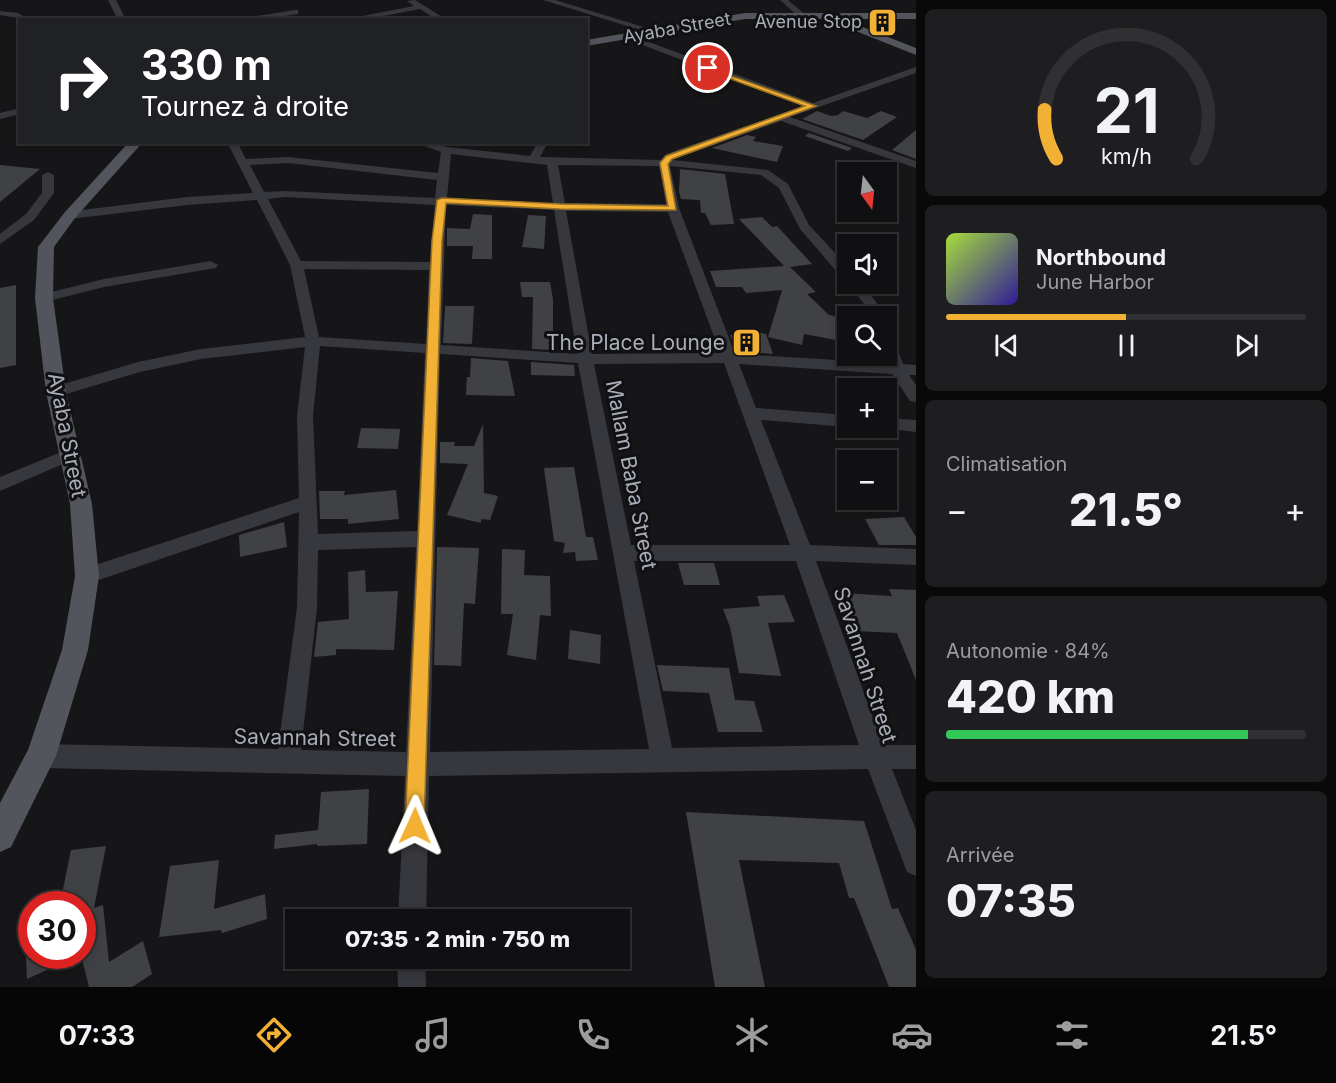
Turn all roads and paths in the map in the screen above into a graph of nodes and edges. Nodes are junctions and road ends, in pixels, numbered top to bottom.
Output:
1 (112, 0) edge
2 (410, 0) edge
3 (548, 0) edge
4 (784, 0) edge
5 (295, 2) dead end
6 (421, 7) junction
7 (295, 12) junction
8 (0, 13) edge
9 (803, 16) junction
10 (826, 16) junction
11 (840, 16) junction
12 (916, 16) edge
13 (22, 18) edge
14 (121, 18) edge
15 (251, 18) edge
16 (301, 18) edge
17 (358, 18) edge
18 (440, 18) edge
19 (656, 32) junction
20 (630, 37) junction
21 (588, 42) edge
22 (916, 46) edge
23 (916, 51) edge
24 (916, 70) edge
25 (812, 106) junction
26 (18, 112) edge
27 (0, 116) edge
28 (780, 117) junction
29 (135, 144) edge
30 (233, 144) edge
31 (425, 144) edge
32 (542, 144) edge
33 (446, 150) junction
34 (534, 159) junction
35 (243, 162) junction
36 (552, 162) junction
37 (664, 163) junction
38 (916, 165) edge
39 (48, 175) dead end
40 (444, 177) junction
41 (262, 194) junction
42 (442, 200) junction
43 (560, 207) junction
44 (673, 208) junction
45 (70, 215) junction
46 (0, 240) edge
47 (837, 264) edge
48 (211, 265) dead end
49 (297, 265) junction
50 (436, 266) junction
51 (864, 294) edge
52 (44, 298) junction
53 (873, 306) edge
54 (313, 341) junction
55 (434, 350) junction
56 (728, 358) junction
57 (585, 360) junction
58 (896, 366) edge
59 (897, 369) junction
60 (916, 370) edge
61 (56, 392) junction
62 (916, 397) edge
63 (750, 413) junction
64 (837, 420) edge
65 (897, 425) edge
66 (916, 426) edge
67 (71, 454) junction
68 (0, 484) edge
69 (308, 502) junction
70 (426, 539) junction
71 (309, 542) junction
72 (623, 553) junction
73 (802, 553) junction
74 (916, 557) edge
75 (87, 576) junction
76 (41, 756) junction
77 (875, 757) junction
78 (916, 757) edge
79 (663, 761) junction
80 (288, 762) junction
81 (416, 764) junction
82 (0, 836) edge
83 (916, 862) edge
84 (412, 909) edge
85 (411, 969) edge
86 (412, 987) edge

1 - 14 street
2 - 6 street
3 - 19 street
4 - 9 street
5 - 7 street
6 - 17 street
6 - 18 street
7 - 15 street
7 - 16 street
8 - 13 street
9 - 10 main road, Ayaba Street
9 - 19 main road, Ayaba Street
10 - 11 main road, Ayaba Street
10 - 23 main road
11 - 12 main road, Ayaba Street
11 - 22 main road
19 - 20 main road, Ayaba Street
20 - 21 main road, Ayaba Street
20 - 25 street
24 - 25 street
25 - 28 street
26 - 27 street
28 - 37 street
28 - 38 street
29 - 45 main road, Ayaba Street
30 - 35 street
31 - 33 street
32 - 34 street
33 - 34 street
33 - 40 street
34 - 36 street
35 - 40 street
35 - 41 street
36 - 37 street
36 - 43 street, Mallam Baba Street
37 - 44 street, Savannah Street
37 - 47 street
39 - 46 street
40 - 42 street
41 - 42 street
41 - 45 street
41 - 49 street
42 - 43 street
42 - 50 street
43 - 44 street
43 - 57 street, Mallam Baba Street
44 - 56 street, Savannah Street
45 - 52 main road, Ayaba Street
48 - 52 street
49 - 50 street
49 - 54 street
50 - 55 street
51 - 53 street
52 - 61 main road, Ayaba Street
54 - 55 street
54 - 61 street
54 - 69 street
55 - 57 street
55 - 70 street
56 - 57 street
56 - 59 street
56 - 63 street, Savannah Street
57 - 72 street, Mallam Baba Street
58 - 59 street
59 - 60 street
59 - 62 street
61 - 67 main road, Ayaba Street
63 - 64 street
63 - 73 street, Savannah Street
65 - 66 street
67 - 68 street
67 - 75 main road, Ayaba Street
69 - 71 street
69 - 75 street
70 - 71 street
70 - 81 street
71 - 80 street
72 - 73 street
72 - 79 street, Mallam Baba Street
73 - 74 street
73 - 77 street, Savannah Street
75 - 76 main road, Ayaba Street
76 - 80 street, Savannah Street
76 - 82 main road, Ayaba Street
77 - 78 street
77 - 79 street, Savannah Street
77 - 83 street
79 - 81 street, Savannah Street
80 - 81 street, Savannah Street
81 - 84 street
85 - 86 street

